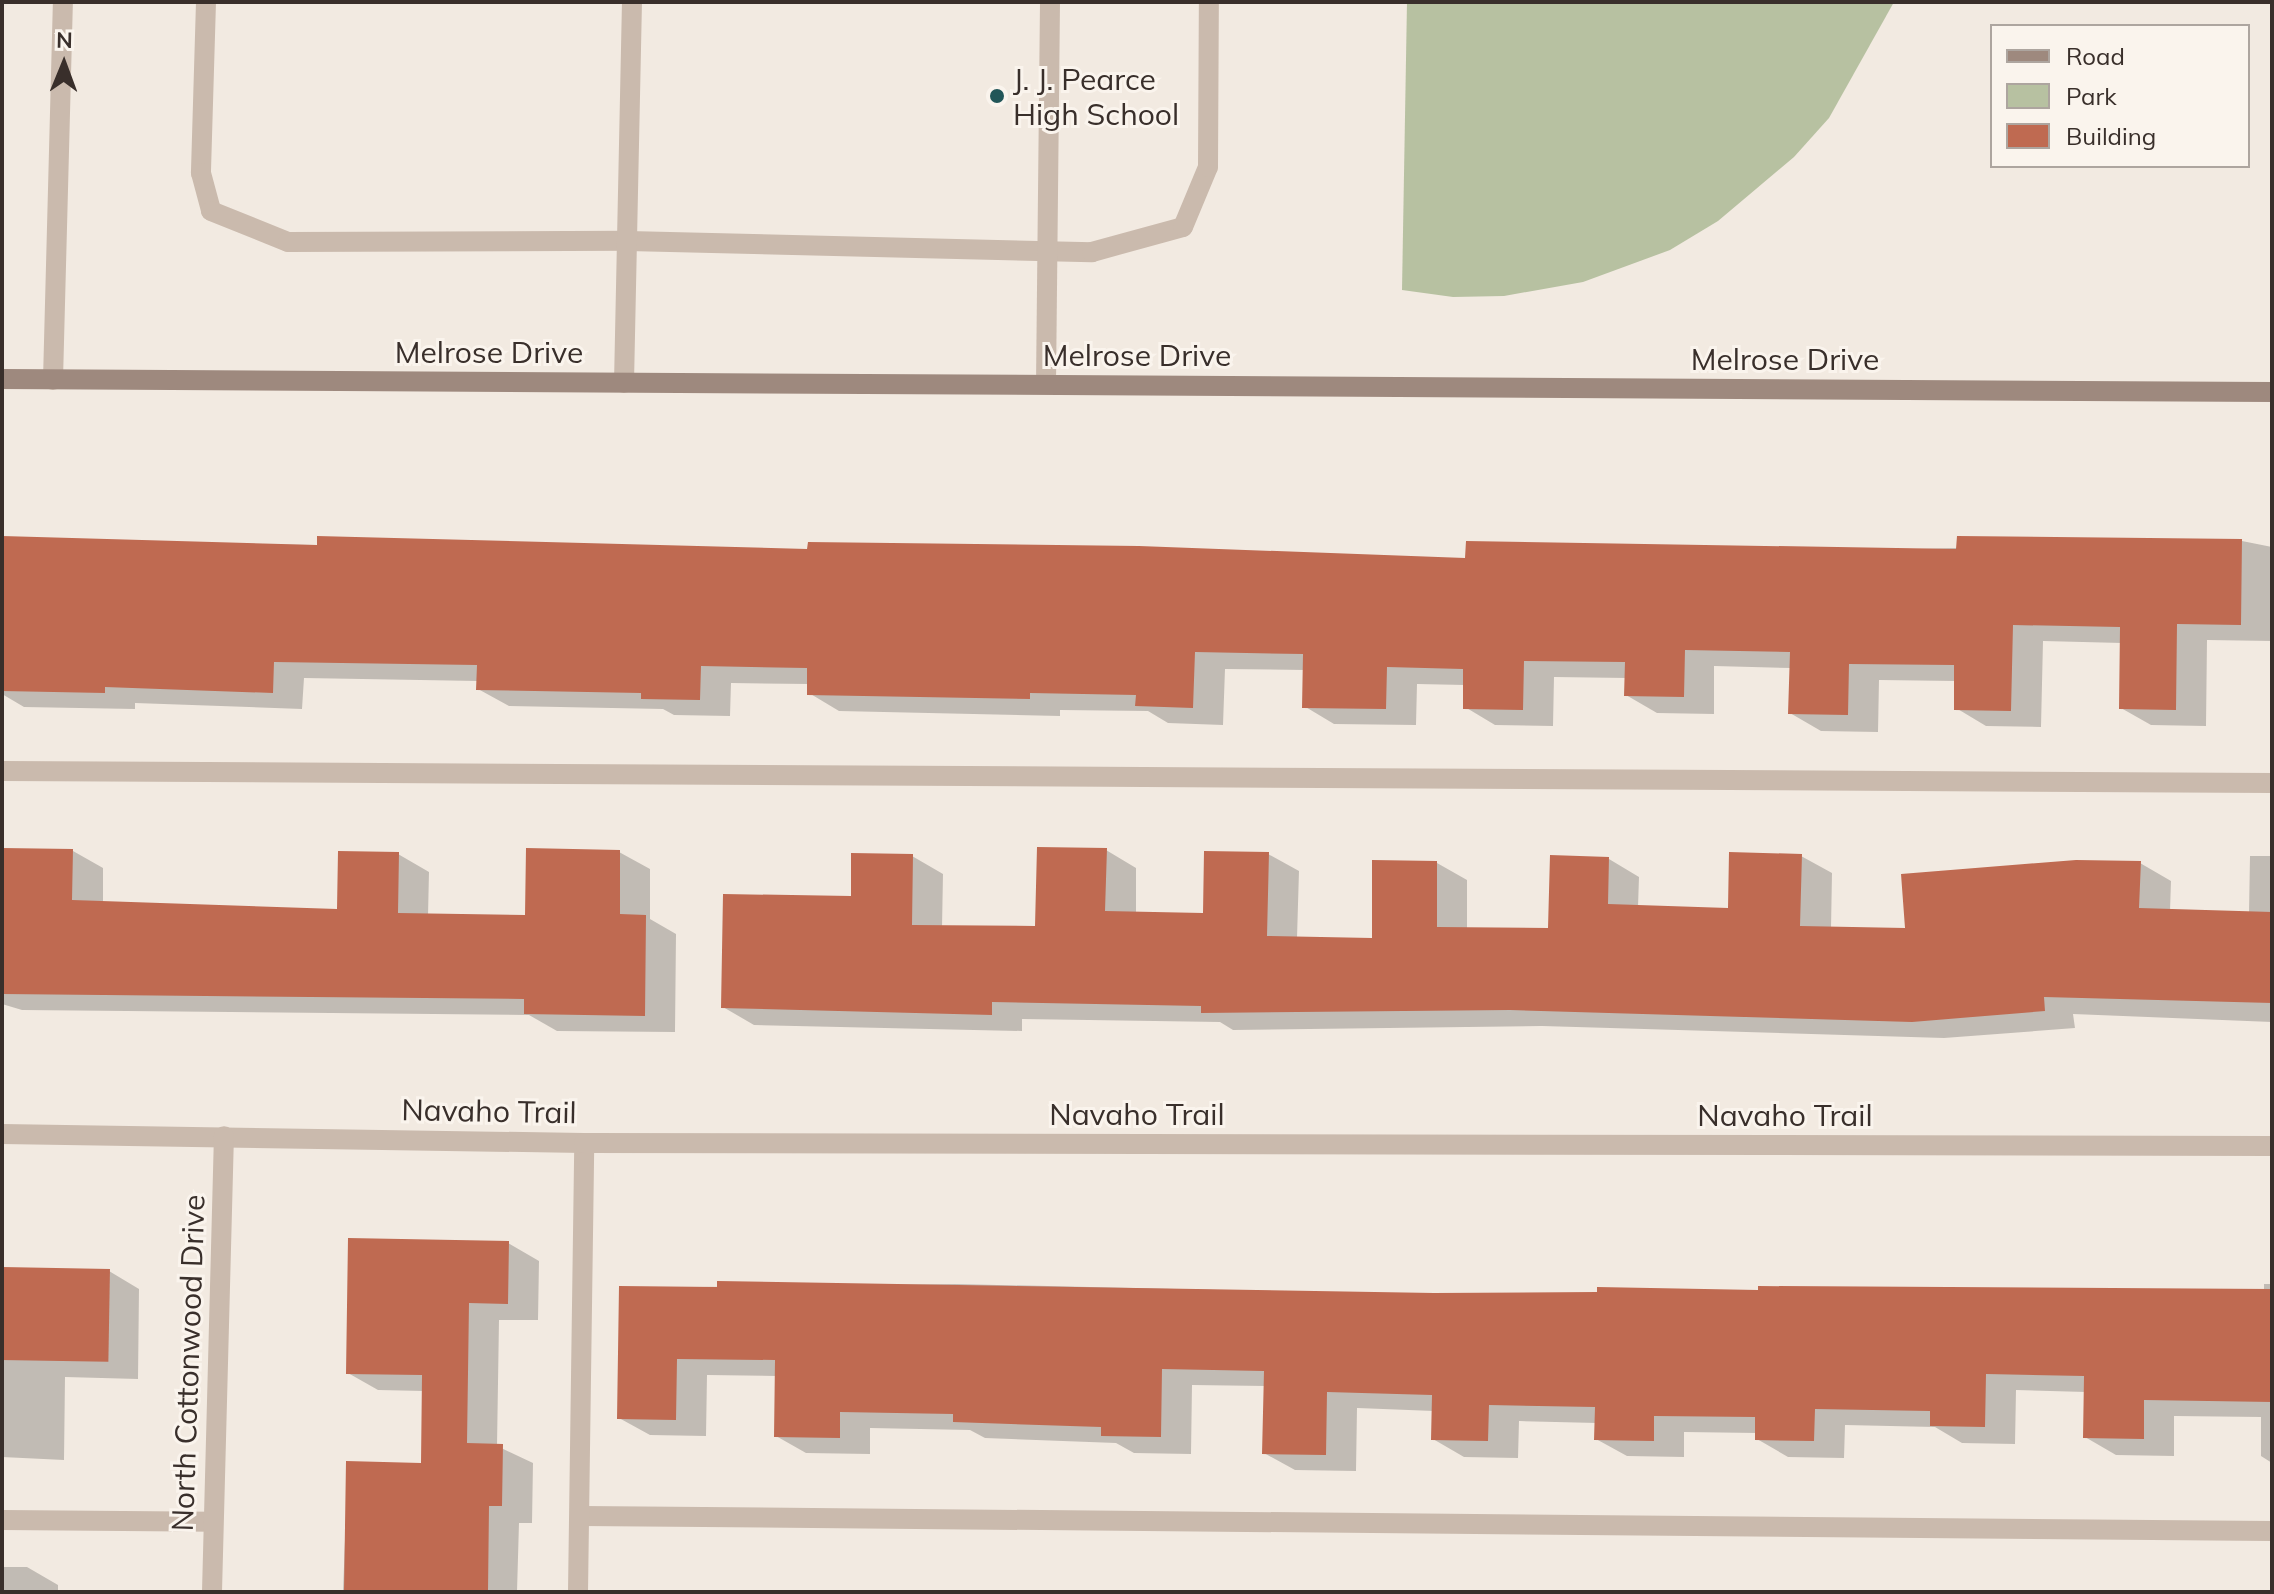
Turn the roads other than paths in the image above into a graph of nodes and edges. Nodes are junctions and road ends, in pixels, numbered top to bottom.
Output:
1 (63, 2) edge
2 (206, 2) edge
3 (632, 2) edge
4 (1050, 2) edge
5 (1209, 2) edge
6 (628, 241) junction
7 (1045, 250) junction
8 (2, 379) edge
9 (53, 380) junction
10 (624, 383) junction
11 (1046, 384) junction
12 (2272, 392) edge
13 (2, 771) edge
14 (2272, 783) edge
15 (2, 1134) edge
16 (224, 1136) junction
17 (584, 1143) junction
18 (2272, 1146) edge
19 (582, 1516) junction
20 (2, 1520) edge
21 (213, 1522) junction
22 (2272, 1531) edge
23 (212, 1592) edge
24 (578, 1592) edge

1 - 9 street
2 - 6 street
3 - 6 street
4 - 7 street
5 - 7 street
6 - 7 street
6 - 10 street
7 - 11 street
8 - 9 street, Melrose Drive
9 - 10 street, Melrose Drive
10 - 11 street, Melrose Drive
11 - 12 street, Melrose Drive
13 - 14 street
15 - 16 street, Navaho Trail
16 - 17 street, Navaho Trail
16 - 21 street, North Cottonwood Drive
17 - 18 street, Navaho Trail
17 - 19 street
19 - 22 street
19 - 24 street
20 - 21 street
21 - 23 street, North Cottonwood Drive

